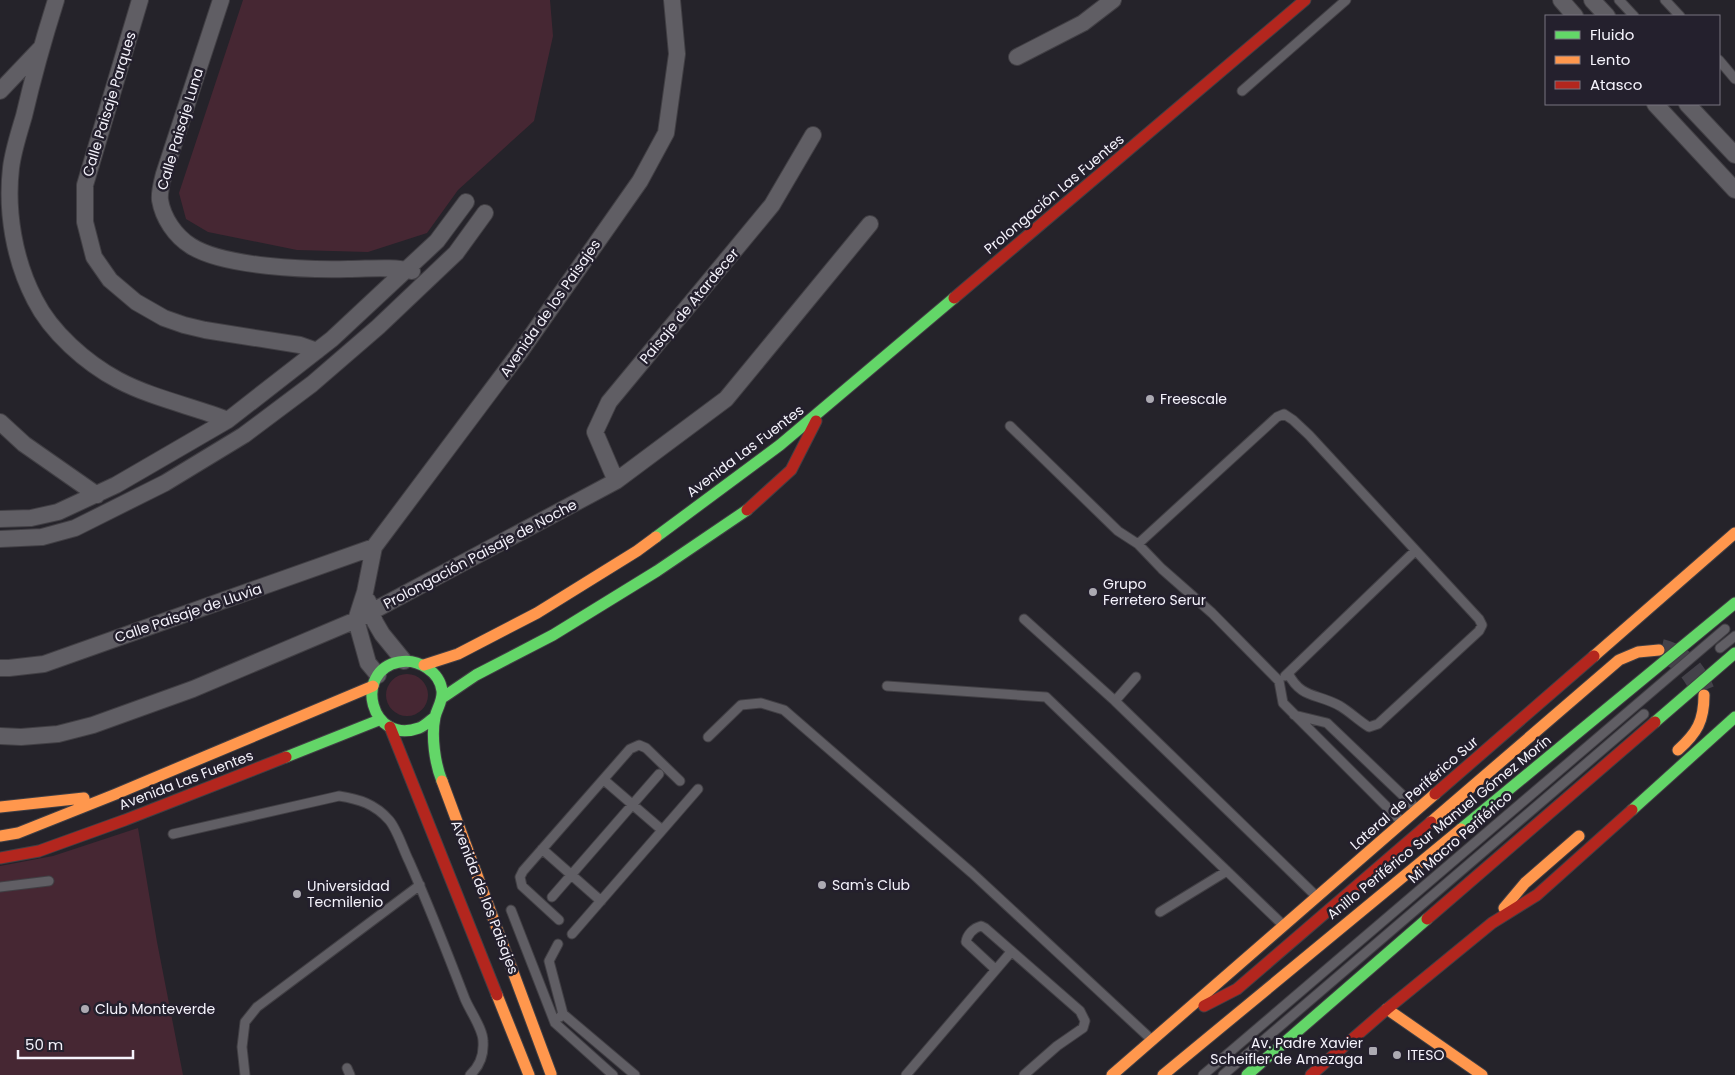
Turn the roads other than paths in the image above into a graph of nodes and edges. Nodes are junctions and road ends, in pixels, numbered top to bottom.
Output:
1 (56, 0) edge
2 (140, 0) edge
3 (221, 0) edge
4 (672, 0) edge
5 (1113, 0) edge
6 (1305, 0) edge
7 (1346, 0) edge
8 (1560, 0) edge
9 (1592, 0) edge
10 (1619, 0) edge
11 (1665, 0) edge
12 (1677, 14) edge
13 (1574, 15) edge
14 (1606, 15) edge
15 (1633, 15) edge
16 (41, 48) junction
17 (1018, 58) dead end
18 (1720, 61) edge
19 (1735, 79) edge
20 (0, 91) edge
21 (1242, 91) dead end
22 (1658, 105) edge
23 (1688, 105) edge
24 (813, 135) dead end
25 (1735, 155) edge
26 (1735, 190) edge
27 (466, 202) dead end
28 (485, 213) dead end
29 (870, 224) dead end
30 (406, 269) junction
31 (432, 276) junction
32 (318, 351) junction
33 (822, 411) junction
34 (228, 420) junction
35 (0, 422) edge
36 (1010, 426) dead end
37 (616, 481) junction
38 (97, 495) junction
39 (0, 519) edge
40 (1735, 533) edge
41 (0, 539) edge
42 (1138, 544) junction
43 (374, 547) junction
44 (1416, 551) junction
45 (364, 592) junction
46 (1735, 603) edge
47 (372, 611) junction
48 (1024, 619) dead end
49 (356, 620) junction
50 (1735, 620) edge
51 (1735, 636) edge
52 (1659, 650) tunnel mouth
53 (1712, 655) dead end
54 (1733, 655) edge
55 (404, 660) junction
56 (424, 665) junction
57 (0, 668) edge
58 (1288, 673) junction
59 (1136, 677) dead end
60 (375, 680) junction
61 (1279, 681) junction
62 (887, 686) dead end
63 (1704, 695) tunnel mouth
64 (442, 698) junction
65 (1115, 701) junction
66 (1652, 707) dead end
67 (1294, 715) junction
68 (435, 717) junction
69 (1735, 717) edge
70 (379, 720) junction
71 (390, 727) junction
72 (0, 736) edge
73 (708, 738) dead end
74 (1668, 759) dead end
75 (659, 774) dead end
76 (604, 780) junction
77 (680, 781) dead end
78 (698, 789) dead end
79 (116, 794) junction
80 (633, 805) junction
81 (0, 807) edge
82 (1418, 809) junction
83 (1402, 822) junction
84 (662, 830) junction
85 (1585, 831) dead end
86 (172, 834) dead end
87 (0, 836) edge
88 (542, 849) junction
89 (0, 858) edge
90 (1228, 871) junction
91 (572, 875) junction
92 (49, 881) dead end
93 (420, 885) junction
94 (0, 887) edge
95 (552, 897) dead end
96 (1317, 897) junction
97 (601, 901) junction
98 (511, 910) dead end
99 (1160, 912) dead end
100 (559, 920) dead end
101 (1492, 923) junction
102 (1284, 925) junction
103 (572, 934) dead end
104 (558, 944) dead end
105 (1011, 952) junction
106 (995, 969) junction
107 (1387, 1009) junction
108 (563, 1014) junction
109 (1176, 1020) junction
110 (555, 1023) junction
111 (1152, 1040) junction
112 (1180, 1060) junction
113 (246, 1075) edge
114 (470, 1075) edge
115 (529, 1075) edge
116 (554, 1075) edge
117 (613, 1075) edge
118 (635, 1075) edge
119 (906, 1075) edge
120 (1024, 1075) edge
121 (1112, 1075) edge
122 (1158, 1075) edge
123 (1162, 1075) edge
124 (1203, 1075) edge
125 (1223, 1075) edge
126 (1247, 1075) edge
127 (1311, 1075) edge
128 (1482, 1075) edge

1 - 16 street
2 - 32 street, Calle Paisaje Parques
3 - 30 street, Calle Paisaje Luna
4 - 43 street, Avenida de los Paisajes
5 - 17 street
6 - 33 main road, Prolongación Las Fuentes
7 - 21 lane
8 - 13 street
9 - 14 street
10 - 15 lane
11 - 12 lane
16 - 20 street
16 - 34 street
18 - 19 lane
22 - 26 street
23 - 25 street
24 - 37 street, Paisaje de Atardecer
27 - 30 street
28 - 31 street
29 - 37 street, Prolongación Paisaje de Noche
30 - 31 street, Calle Paisaje Luna
30 - 32 street
31 - 41 street
32 - 34 street
33 - 56 main road, Avenida Las Fuentes
33 - 64 main road, Avenida Las Fuentes
34 - 38 street
35 - 38 street
36 - 42 lane
37 - 47 street, Prolongación Paisaje de Noche
38 - 39 street
40 - 82 main road, Lateral de Periférico Sur
42 - 44 lane
42 - 61 lane
43 - 45 street, Avenida de los Paisajes
43 - 57 street, Calle Paisaje de Lluvia
44 - 58 lane
44 - 58 lane
45 - 47 street
45 - 49 street, Avenida de los Paisajes
46 - 112 main road, Anillo Periférico Sur Manuel Gómez Morín
47 - 49 street, Prolongación Paisaje de Noche
47 - 55 street
48 - 65 lane
49 - 60 street
49 - 72 street, Prolongación Paisaje de Noche
50 - 124 lane, Mi Macro Periférico
51 - 53 lane
52 - 109 main road
54 - 126 main road
55 - 56 main road
55 - 60 main road
56 - 64 main road
58 - 61 lane
59 - 65 lane
60 - 70 main road
60 - 79 main road, Avenida Las Fuentes
61 - 67 lane
62 - 90 lane
63 - 74 main road
64 - 68 main road
65 - 96 lane
66 - 125 lane, Mi Macro Periférico
67 - 82 lane
67 - 83 lane
68 - 71 main road
68 - 116 main road, Avenida de los Paisajes
69 - 101 main road
70 - 71 main road
70 - 89 main road, Avenida Las Fuentes
71 - 115 main road, Avenida de los Paisajes
73 - 111 lane
75 - 80 lane
76 - 77 lane
76 - 80 lane
76 - 88 lane
78 - 84 lane
79 - 81 main road
79 - 87 main road, Avenida Las Fuentes
80 - 84 lane
80 - 91 lane
82 - 83 main road, Lateral de Periférico Sur
83 - 96 main road, Lateral de Periférico Sur
84 - 97 lane
85 - 101 main road
86 - 93 lane
88 - 91 lane
88 - 100 lane
90 - 99 lane
90 - 102 lane
91 - 95 lane
91 - 97 lane
92 - 94 lane
93 - 113 lane
93 - 114 lane
96 - 102 main road, Lateral de Periférico Sur
97 - 103 lane
98 - 110 lane
101 - 107 main road
102 - 109 main road, Lateral de Periférico Sur
104 - 108 lane
105 - 106 lane
105 - 106 lane
105 - 120 lane
106 - 119 lane
107 - 127 main road
107 - 128 main road
108 - 110 lane
108 - 118 lane
109 - 111 main road, Lateral de Periférico Sur
110 - 117 lane
111 - 121 main road, Lateral de Periférico Sur
112 - 122 main road
112 - 123 main road, Anillo Periférico Sur Manuel Gómez Morín

